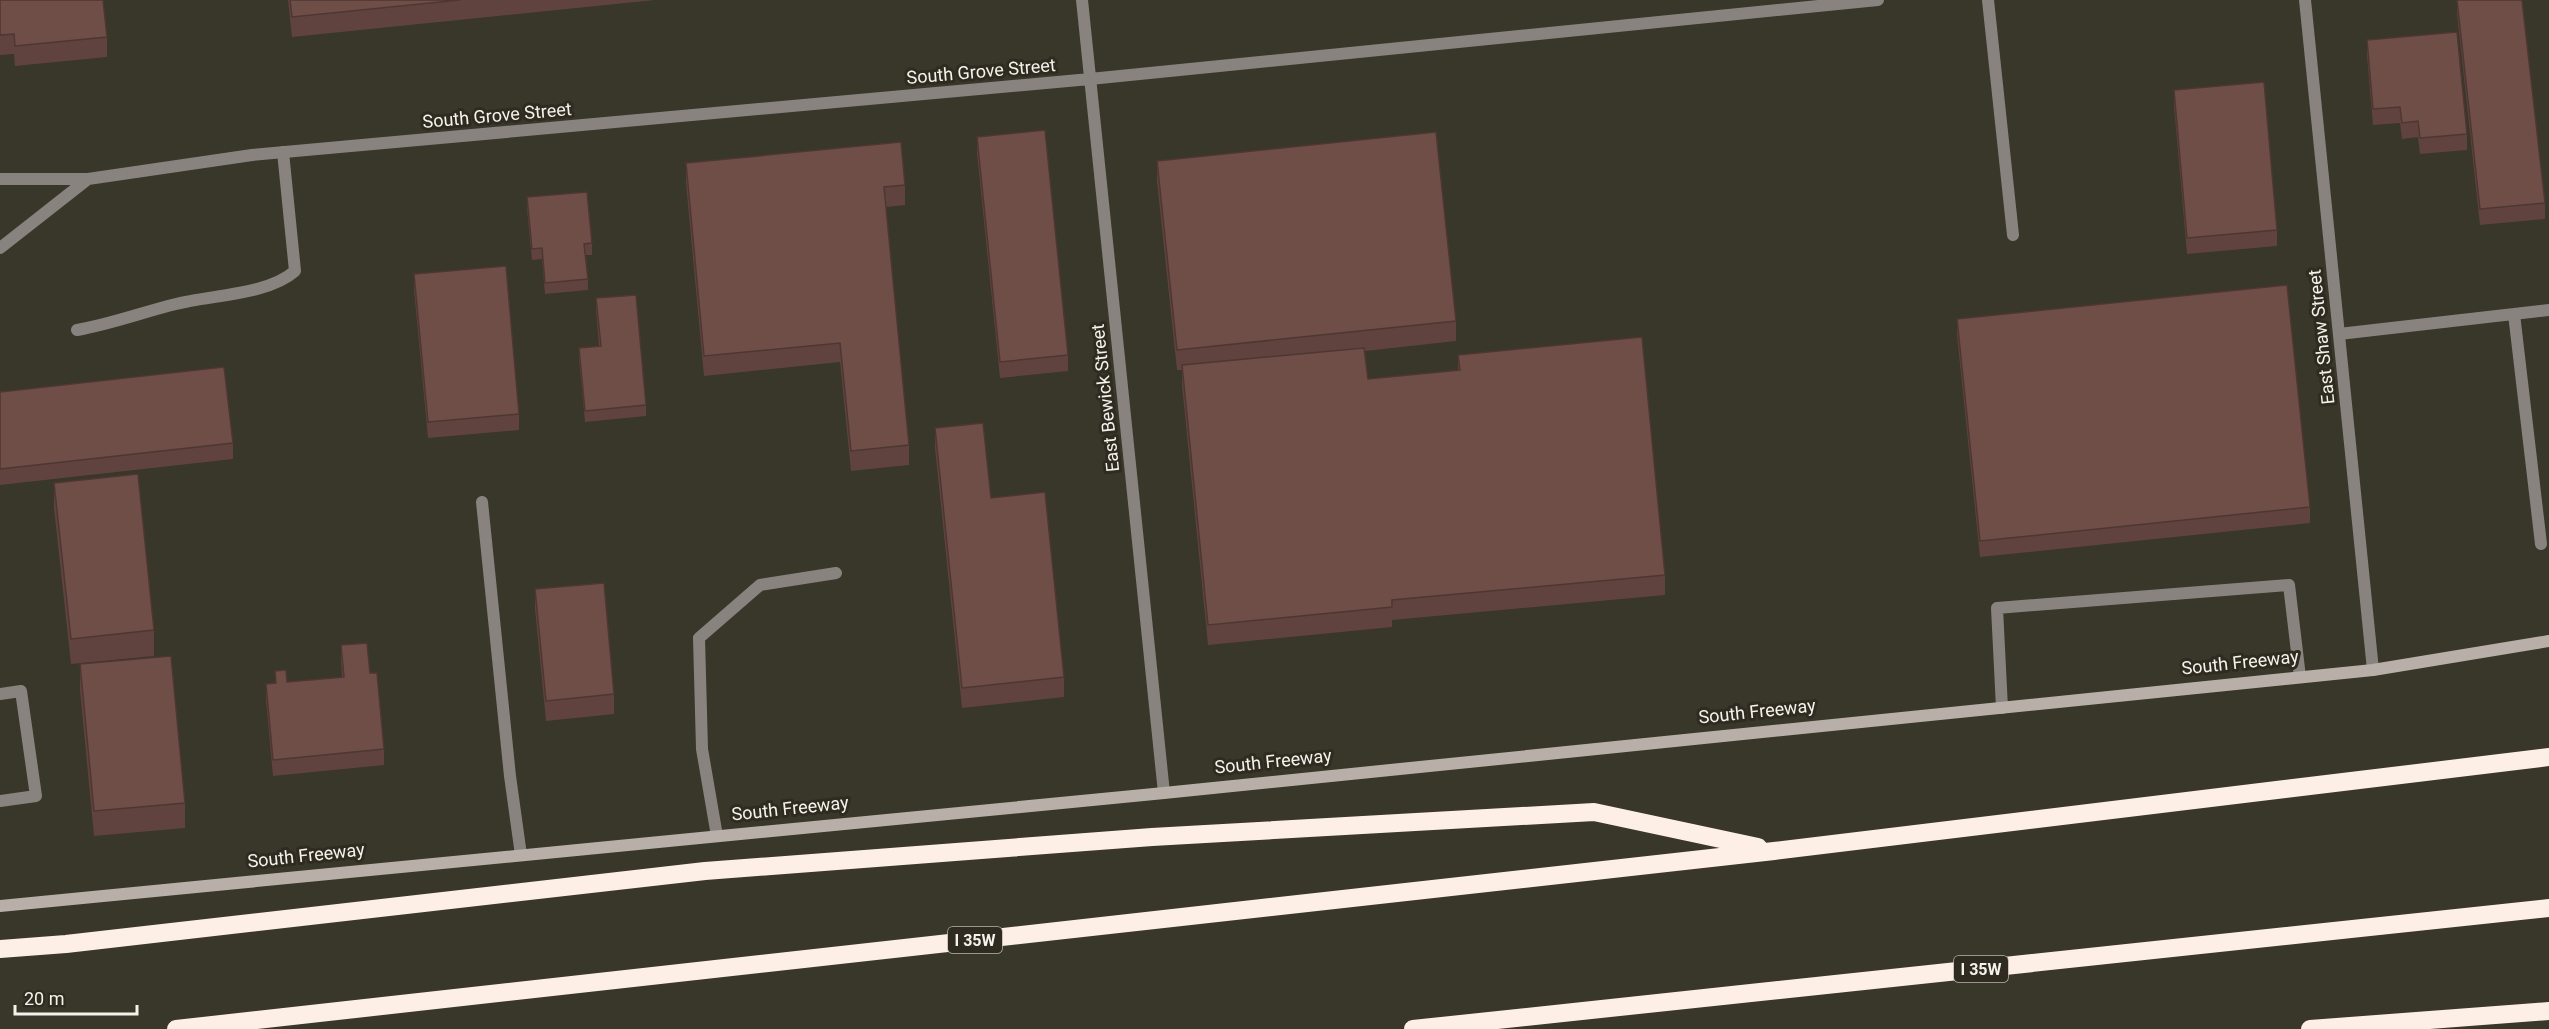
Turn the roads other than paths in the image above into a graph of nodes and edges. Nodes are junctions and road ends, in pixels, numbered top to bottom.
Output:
1 (1082, 0) edge
2 (1878, 0) edge
3 (1988, 0) edge
4 (2305, 0) edge
5 (1090, 79) junction
6 (283, 152) junction
7 (0, 179) edge
8 (88, 179) junction
9 (2013, 235) dead end
10 (0, 248) edge
11 (2549, 310) edge
12 (2514, 314) junction
13 (77, 330) dead end
14 (2339, 334) junction
15 (482, 502) dead end
16 (2541, 544) dead end
17 (836, 573) dead end
18 (2549, 641) edge
19 (2373, 670) junction
20 (2300, 677) junction
21 (0, 694) edge
22 (2002, 708) junction
23 (2549, 757) edge
24 (1164, 793) junction
25 (0, 801) edge
26 (717, 836) junction
27 (1774, 851) junction
28 (521, 855) junction
29 (0, 906) edge
30 (2549, 908) edge
31 (0, 949) edge
32 (2549, 1011) edge
33 (176, 1029) edge
34 (1413, 1029) edge
35 (2310, 1029) edge

1 - 5 street, East Bewick Street
2 - 5 street, South Grove Street
3 - 9 street
4 - 14 street, East Shaw Street
5 - 6 street, South Grove Street
5 - 24 street, East Bewick Street
6 - 8 street, South Grove Street
6 - 13 street
7 - 8 street, South Grove Street
8 - 10 street
11 - 12 street
12 - 14 street
12 - 16 street
14 - 19 street, East Shaw Street
15 - 28 street
17 - 26 street
18 - 19 main road, South Freeway
19 - 20 main road, South Freeway
20 - 22 main road, South Freeway
20 - 22 street
21 - 25 street
22 - 24 main road, South Freeway
23 - 27 highway, I 35W
24 - 26 main road, South Freeway
26 - 28 main road, South Freeway
27 - 31 highway
27 - 33 highway, I 35W
28 - 29 main road, South Freeway
30 - 34 highway, I 35W
32 - 35 highway

